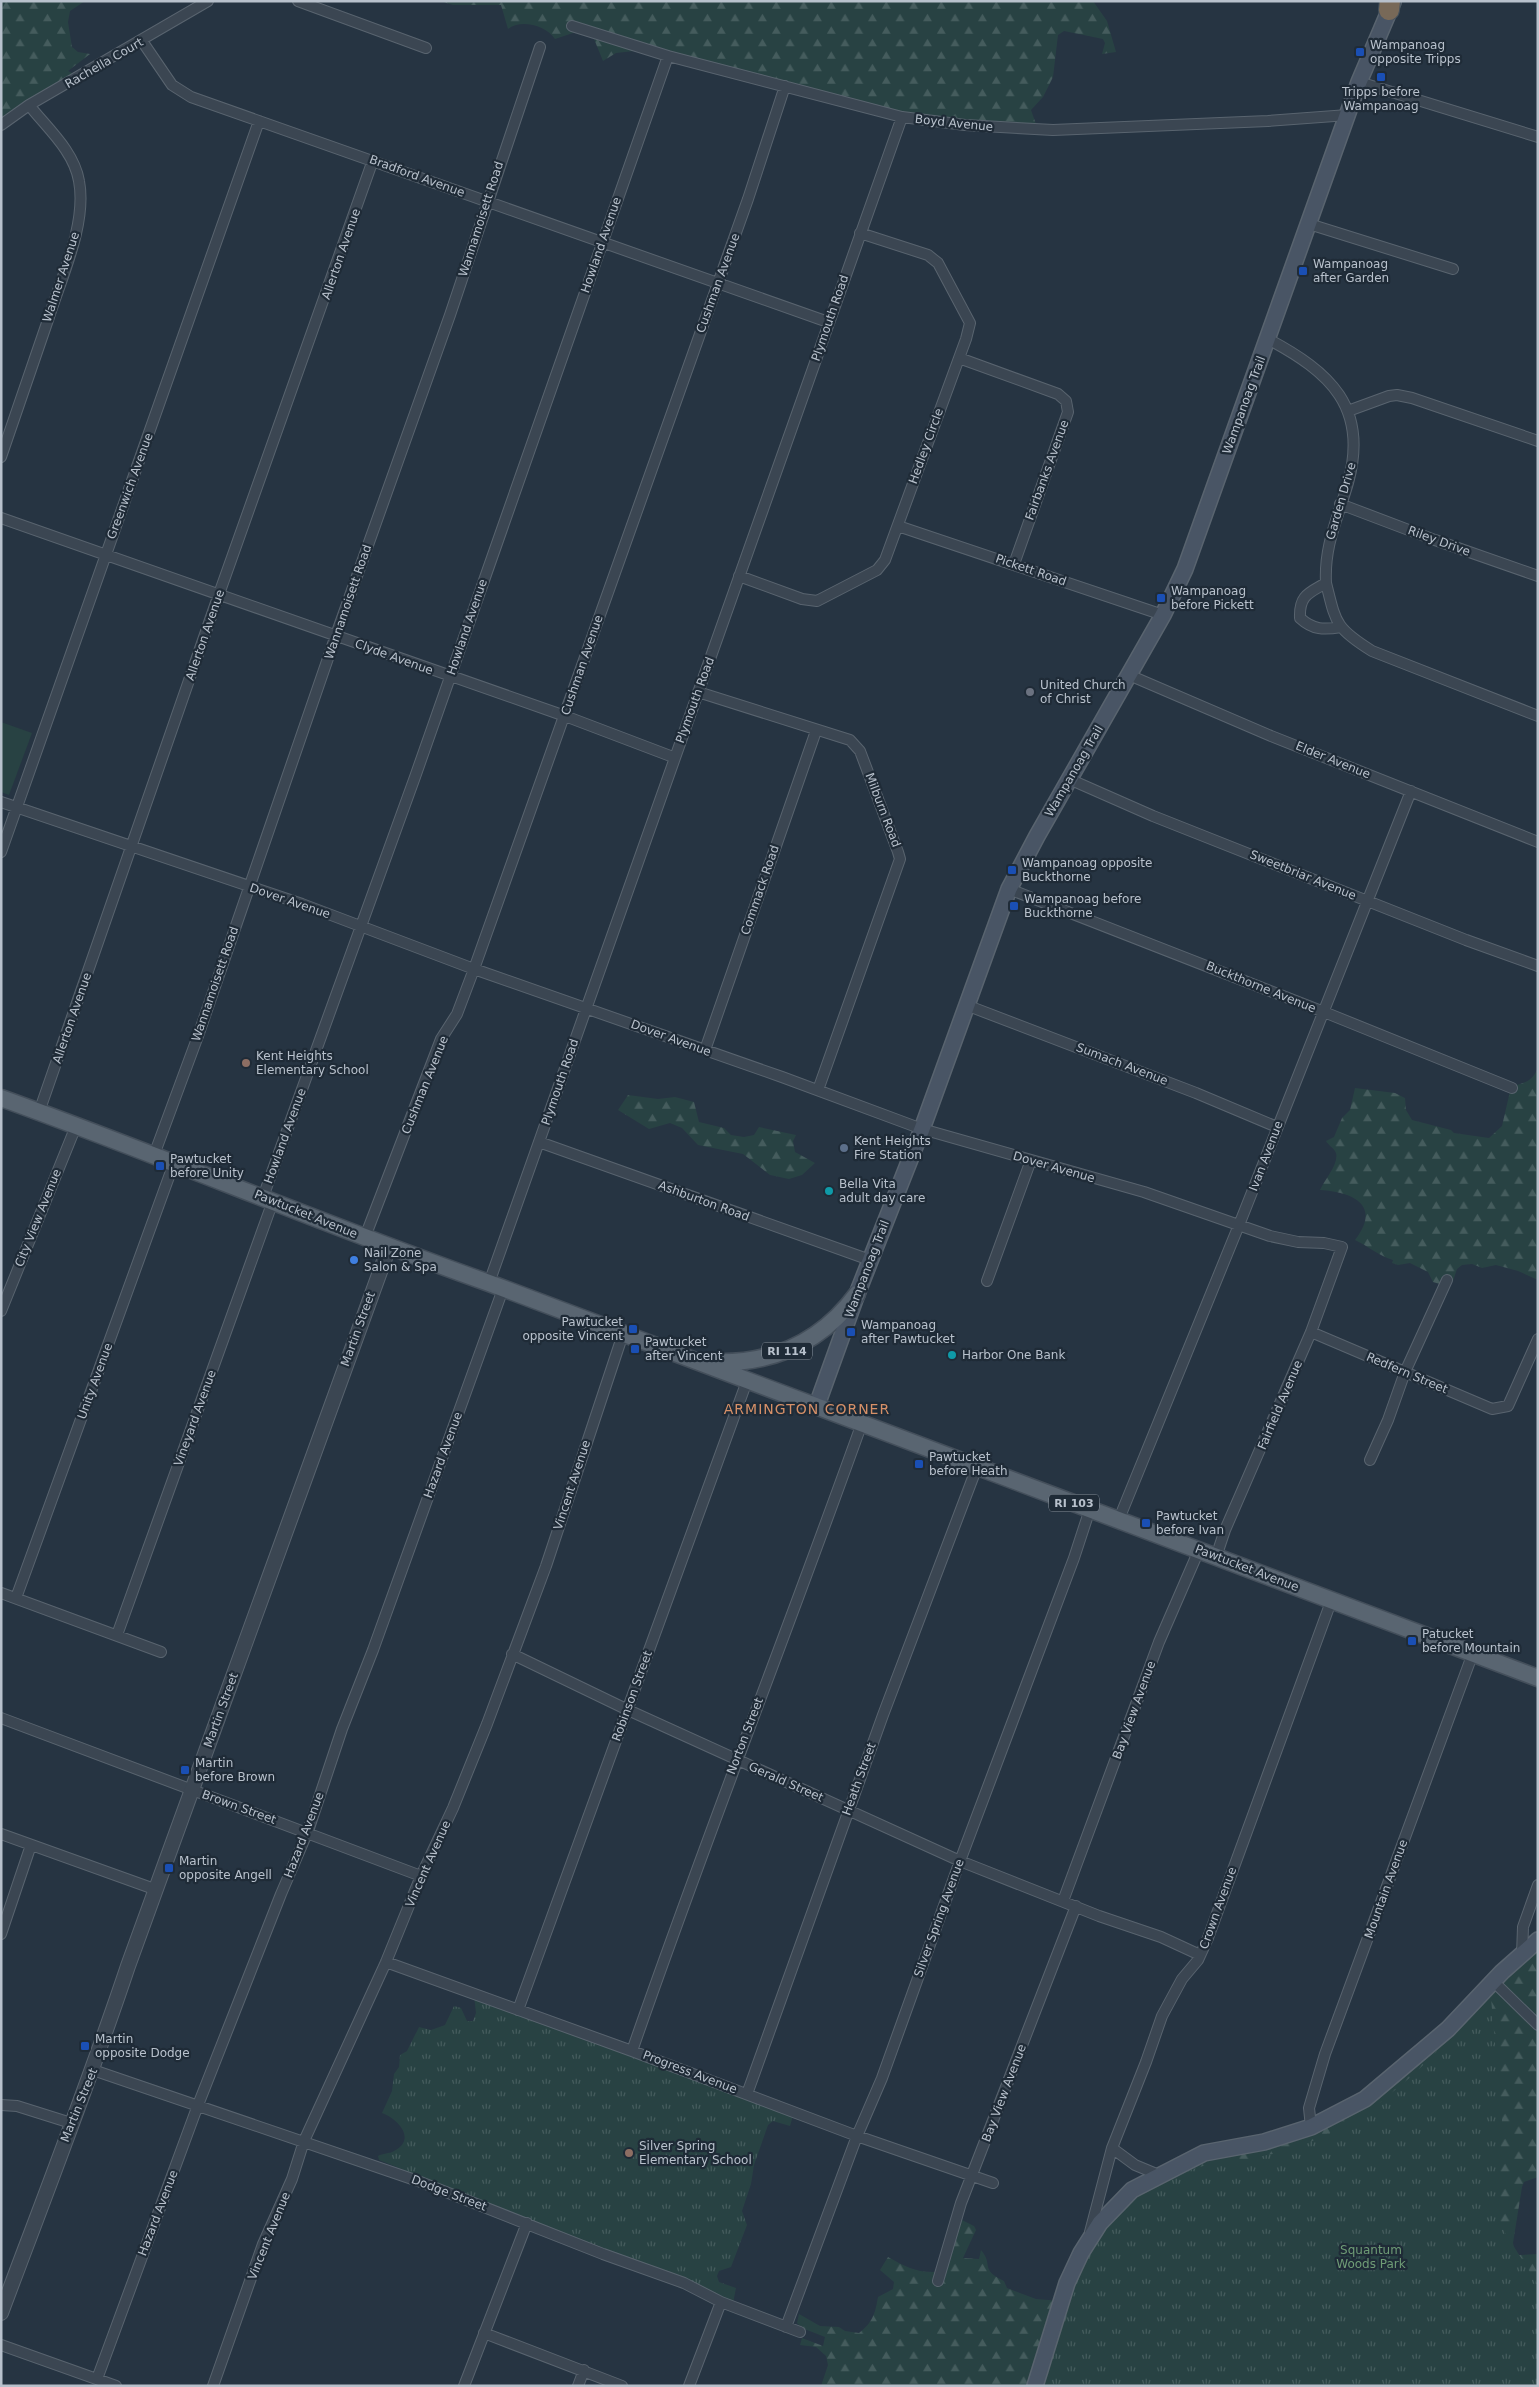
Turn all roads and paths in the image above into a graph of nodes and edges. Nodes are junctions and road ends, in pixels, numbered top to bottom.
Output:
1 (208, 1) edge
2 (298, 1) edge
3 (1390, 4) edge
4 (572, 26) dead end
5 (142, 41) junction
6 (540, 47) dead end
7 (426, 48) dead end
8 (668, 56) junction
9 (1359, 82) junction
10 (785, 86) junction
11 (29, 106) junction
12 (1348, 115) junction
13 (902, 117) junction
14 (259, 121) junction
15 (1, 125) edge
16 (1538, 137) edge
17 (373, 160) junction
18 (487, 202) junction
19 (1309, 224) junction
20 (860, 233) junction
21 (602, 242) junction
22 (1453, 270) dead end
23 (719, 282) junction
24 (828, 322) junction
25 (1268, 339) junction
26 (959, 358) junction
27 (1348, 411) junction
28 (1538, 441) edge
29 (1, 458) edge
30 (1340, 504) junction
31 (1, 518) edge
32 (898, 526) junction
33 (105, 554) junction
34 (1014, 564) junction
35 (739, 576) junction
36 (1538, 576) edge
37 (1326, 583) junction
38 (219, 594) junction
39 (1163, 615) junction
40 (1341, 627) junction
41 (336, 635) junction
42 (1129, 674) junction
43 (450, 677) junction
44 (698, 692) junction
45 (565, 716) junction
46 (1538, 716) edge
47 (816, 731) junction
48 (674, 757) junction
49 (1070, 779) junction
50 (1411, 791) junction
51 (1, 802) edge
52 (17, 807) junction
53 (1538, 842) edge
54 (131, 846) junction
55 (1, 852) edge
56 (248, 886) junction
57 (1009, 889) junction
58 (1368, 900) junction
59 (361, 927) junction
60 (1538, 966) edge
61 (474, 969) junction
62 (966, 1005) junction
63 (586, 1009) junction
64 (1324, 1012) junction
65 (705, 1050) junction
66 (1512, 1088) dead end
67 (818, 1090) junction
68 (1, 1098) edge
69 (40, 1112) junction
70 (76, 1126) junction
71 (1277, 1127) junction
72 (922, 1129) junction
73 (539, 1142) junction
74 (154, 1155) junction
75 (1030, 1160) junction
76 (174, 1163) junction
77 (268, 1199) junction
78 (1239, 1225) junction
79 (365, 1238) junction
80 (389, 1247) junction
81 (1341, 1252) joint
82 (870, 1260) junction
83 (1447, 1280) dead end
84 (987, 1281) dead end
85 (496, 1286) junction
86 (857, 1294) junction
87 (1, 1311) edge
88 (1311, 1332) junction
89 (623, 1334) junction
90 (1538, 1339) edge
91 (698, 1362) junction
92 (1405, 1372) junction
93 (747, 1381) junction
94 (817, 1406) junction
95 (862, 1423) junction
96 (1370, 1460) dead end
97 (977, 1467) junction
98 (1090, 1509) junction
99 (1118, 1519) junction
100 (1199, 1550) junction
101 (1216, 1557) junction
102 (1, 1593) edge
103 (16, 1598) junction
104 (1332, 1599) junction
105 (117, 1635) junction
106 (161, 1652) dead end
107 (1473, 1653) junction
108 (512, 1654) junction
109 (1538, 1678) edge
110 (628, 1710) junction
111 (1, 1718) edge
112 (736, 1760) junction
113 (192, 1790) junction
114 (848, 1809) junction
115 (308, 1831) junction
116 (1, 1834) edge
117 (31, 1845) junction
118 (960, 1861) junction
119 (420, 1876) junction
120 (1538, 1885) edge
121 (157, 1890) junction
122 (1064, 1901) junction
123 (1076, 1906) junction
124 (1, 1934) edge
125 (1538, 1940) edge
126 (1200, 1955) junction
127 (1522, 1955) junction
128 (386, 1962) junction
129 (1494, 1982) junction
130 (518, 2010) junction
131 (1538, 2025) edge
132 (632, 2051) junction
133 (93, 2070) junction
134 (747, 2094) junction
135 (1, 2105) edge
136 (198, 2105) junction
137 (71, 2123) junction
138 (1312, 2127) junction
139 (857, 2136) junction
140 (304, 2141) junction
141 (1112, 2148) junction
142 (971, 2175) junction
143 (1159, 2175) junction
144 (993, 2183) dead end
145 (527, 2223) junction
146 (1088, 2240) junction
147 (938, 2281) dead end
148 (722, 2302) junction
149 (1, 2314) edge
150 (786, 2327) junction
151 (800, 2332) dead end
152 (484, 2333) junction
153 (1, 2345) edge
154 (584, 2370) junction
155 (97, 2379) junction
156 (116, 2386) edge
157 (213, 2386) edge
158 (464, 2386) edge
159 (578, 2386) edge
160 (622, 2386) edge
161 (689, 2386) edge
162 (1036, 2386) edge

1 - 5 street, Rachella Court
2 - 7 street
3 - 9 main road, Wampanoag Trail / RI 114
4 - 8 street, Boyd Avenue
5 - 11 street, Rachella Court
5 - 14 street, Bradford Avenue
6 - 18 street, Wannamoisett Road
8 - 10 street, Boyd Avenue
8 - 21 street, Howland Avenue
9 - 12 main road, Wampanoag Trail / RI 114
9 - 16 street
10 - 13 street, Boyd Avenue
10 - 23 street, Cushman Avenue
11 - 15 street, Rachella Court
11 - 29 street, Walmer Avenue
12 - 13 street, Boyd Avenue
12 - 19 main road, Wampanoag Trail / RI 114
13 - 20 street, Plymouth Road
14 - 17 street, Bradford Avenue
14 - 33 street, Greenwich Avenue
17 - 18 street, Bradford Avenue
17 - 38 street, Allerton Avenue
18 - 21 street, Bradford Avenue
18 - 41 street, Wannamoisett Road
19 - 22 street
19 - 25 main road, Wampanoag Trail / RI 114
20 - 24 street, Plymouth Road
20 - 26 street, Hedley Circle
21 - 23 street, Bradford Avenue
21 - 43 street, Howland Avenue
23 - 24 street, Bradford Avenue
23 - 45 street, Cushman Avenue
24 - 35 street, Plymouth Road
25 - 27 street, Garden Drive
25 - 39 main road, Wampanoag Trail / RI 114
26 - 32 street, Hedley Circle
26 - 34 street, Fairbanks Avenue
27 - 28 street
27 - 30 street, Garden Drive
30 - 36 street, Riley Drive
30 - 37 street, Garden Drive
31 - 33 street, Clyde Avenue
32 - 34 street, Pickett Road
32 - 35 street, Hedley Circle
33 - 38 street, Clyde Avenue
33 - 52 street, Greenwich Avenue
34 - 39 street, Pickett Road
35 - 44 street, Plymouth Road
37 - 40 street, Garden Drive
37 - 40 street
38 - 41 street, Clyde Avenue
38 - 54 street, Allerton Avenue
39 - 42 main road, Wampanoag Trail / RI 114
40 - 46 street, Garden Drive
41 - 43 street, Clyde Avenue
41 - 56 street, Wannamoisett Road
42 - 49 main road, Wampanoag Trail / RI 114
42 - 50 street, Elder Avenue
43 - 45 street, Clyde Avenue
43 - 59 street, Howland Avenue
44 - 47 street, Milburn Road
44 - 48 street, Plymouth Road
45 - 48 street, Clyde Avenue
45 - 61 street, Cushman Avenue
47 - 65 street, Commack Road
47 - 67 street, Milburn Road
48 - 63 street, Plymouth Road
49 - 57 main road, Wampanoag Trail / RI 114
49 - 58 street, Sweetbriar Avenue
50 - 53 street, Elder Avenue
50 - 58 street, Ivan Avenue
51 - 52 street, Dover Avenue
52 - 54 street, Dover Avenue
52 - 55 street, Greenwich Avenue
54 - 56 street, Dover Avenue
54 - 69 street, Allerton Avenue
56 - 59 street, Dover Avenue
56 - 74 street, Wannamoisett Road
57 - 62 main road, Wampanoag Trail / RI 114
57 - 64 street, Buckthorne Avenue
58 - 60 street, Sweetbriar Avenue
58 - 64 street, Ivan Avenue
59 - 61 street, Dover Avenue
59 - 77 street, Howland Avenue
61 - 63 street, Dover Avenue
61 - 79 street, Cushman Avenue
62 - 71 street, Sumach Avenue
62 - 72 main road, Wampanoag Trail / RI 114
63 - 65 street, Dover Avenue
63 - 73 street, Plymouth Road
64 - 66 street, Buckthorne Avenue
64 - 71 street, Ivan Avenue
65 - 67 street, Dover Avenue
67 - 72 street, Dover Avenue
68 - 69 main road, Pawtucket Avenue / RI 103
69 - 70 main road, Pawtucket Avenue / RI 103
70 - 74 main road, Pawtucket Avenue / RI 103
70 - 87 street, City View Avenue
71 - 78 street, Ivan Avenue
72 - 75 street, Dover Avenue
72 - 82 main road, Wampanoag Trail / RI 114
73 - 82 street, Ashburton Road
73 - 85 street, Plymouth Road
74 - 76 main road, Pawtucket Avenue / RI 103
75 - 78 street, Dover Avenue
75 - 84 street
76 - 77 main road, Pawtucket Avenue / RI 103
76 - 103 street, Unity Avenue
77 - 79 main road, Pawtucket Avenue / RI 103
77 - 105 street, Vineyard Avenue
78 - 81 street, Dover Avenue
78 - 99 street, Ivan Avenue
79 - 80 main road, Pawtucket Avenue / RI 103
80 - 85 main road, Pawtucket Avenue / RI 103
80 - 113 street, Martin Street
81 - 88 street, Fairfield Avenue
82 - 86 main road, Wampanoag Trail / RI 114
83 - 92 street
85 - 89 main road, Pawtucket Avenue / RI 103
85 - 115 street, Hazard Avenue
86 - 91 main road, RI 114
86 - 94 main road, Wampanoag Trail / RI 114
88 - 92 street, Redfern Street
88 - 101 street, Fairfield Avenue
89 - 91 main road, Pawtucket Avenue / RI 103
89 - 108 street, Vincent Avenue
90 - 92 street, Redfern Street
91 - 93 main road, Pawtucket Avenue / RI 103
92 - 96 street
93 - 94 main road, Pawtucket Avenue / RI 103
93 - 110 street, Robinson Street
94 - 95 main road, Pawtucket Avenue / RI 103
95 - 97 main road, Pawtucket Avenue / RI 103
95 - 112 street, Norton Street
97 - 98 main road, Pawtucket Avenue / RI 103
97 - 114 street, Heath Street
98 - 99 main road, Pawtucket Avenue / RI 103
98 - 118 street, Silver Spring Avenue
99 - 100 main road, Pawtucket Avenue / RI 103
100 - 101 main road, Pawtucket Avenue / RI 103
100 - 122 street, Bay View Avenue
101 - 104 main road, Pawtucket Avenue / RI 103
102 - 103 street
103 - 105 street
104 - 107 main road, Pawtucket Avenue / RI 103
104 - 126 street, Crown Avenue
105 - 106 street
107 - 109 main road, Pawtucket Avenue / RI 103
107 - 138 street, Mountain Avenue
108 - 110 street, Gerald Street
108 - 119 street, Vincent Avenue
110 - 112 street, Gerald Street
110 - 130 street, Robinson Street
111 - 113 street, Brown Street
112 - 114 street, Gerald Street
112 - 132 street, Norton Street
113 - 115 street, Brown Street
113 - 121 street, Martin Street
114 - 118 street, Gerald Street
114 - 134 street, Heath Street
115 - 119 street, Brown Street
115 - 136 street, Hazard Avenue
116 - 117 street
117 - 121 street
117 - 124 street
118 - 122 street, Gerald Street
118 - 139 street, Silver Spring Avenue
119 - 128 street, Vincent Avenue
120 - 127 street
121 - 133 street, Martin Street
122 - 123 street, Gerald Street
123 - 126 street
123 - 142 street, Bay View Avenue
125 - 127 main road
126 - 141 street, Crown Avenue
127 - 129 main road
128 - 130 street, Progress Avenue
128 - 140 street, Vincent Avenue
129 - 131 street
129 - 138 main road
130 - 132 street, Progress Avenue
132 - 134 street, Progress Avenue
133 - 136 street, Dodge Street
133 - 137 street, Martin Street
134 - 139 street, Progress Avenue
135 - 137 street
136 - 140 street, Dodge Street
136 - 155 street, Hazard Avenue
137 - 149 street, Martin Street
138 - 143 main road
139 - 142 street, Progress Avenue
139 - 150 street, Silver Spring Avenue
140 - 145 street, Dodge Street
140 - 157 street, Vincent Avenue
141 - 143 street
141 - 146 street, Crown Avenue
142 - 144 street, Progress Avenue
142 - 147 street, Bay View Avenue
143 - 146 main road
145 - 148 street, Dodge Street
145 - 152 street
146 - 162 main road
148 - 150 street, Dodge Street
148 - 161 street
150 - 151 street, Dodge Street
152 - 154 street
152 - 158 street
153 - 155 street
154 - 159 street
154 - 160 street
155 - 156 street

